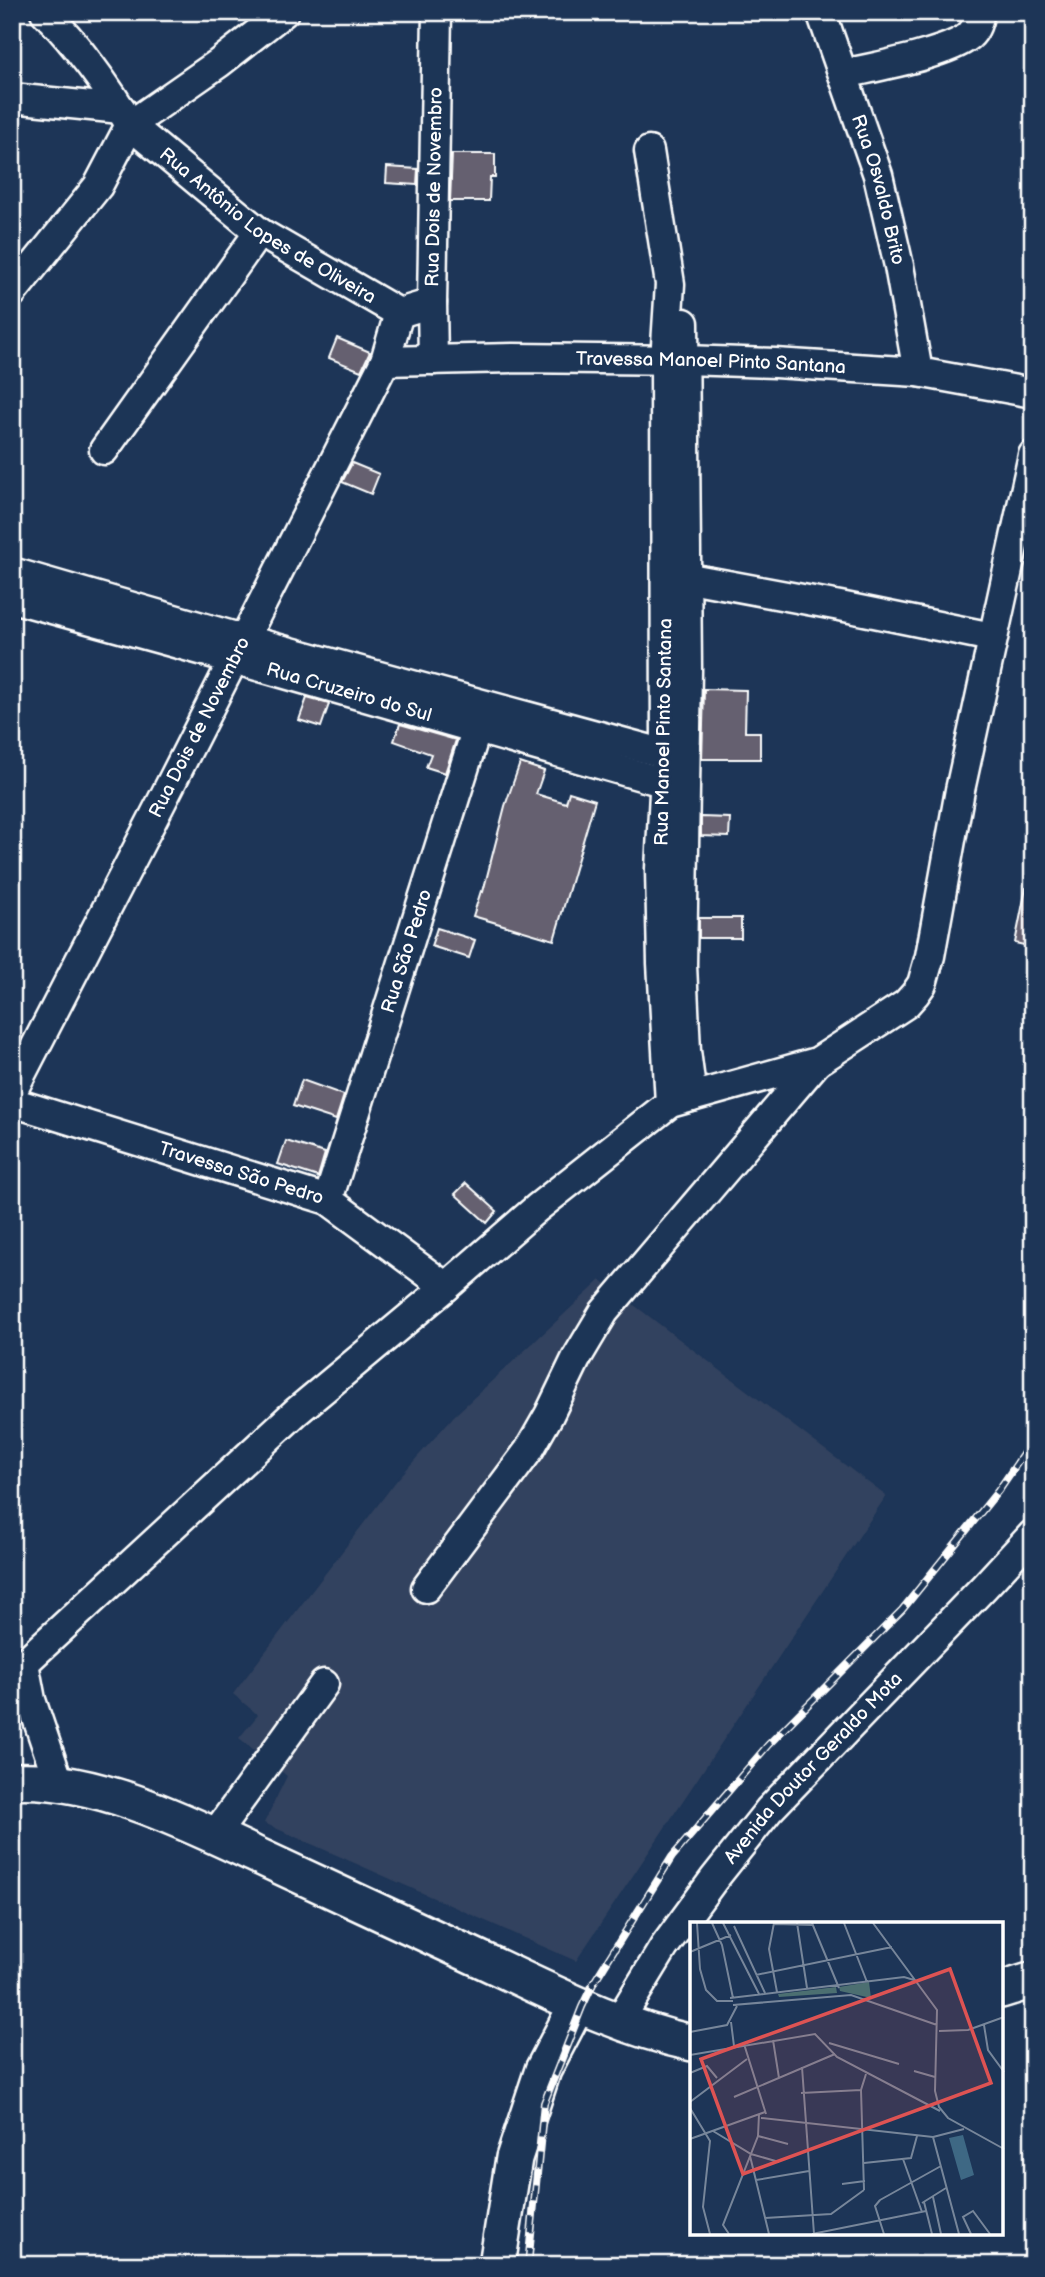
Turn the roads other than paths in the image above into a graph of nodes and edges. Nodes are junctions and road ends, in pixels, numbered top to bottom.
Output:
1 (45, 12) edge
2 (284, 12) edge
3 (437, 12) edge
4 (821, 12) edge
5 (980, 12) edge
6 (844, 74) junction
7 (12, 98) edge
8 (125, 117) junction
9 (649, 151) dead end
10 (259, 232) junction
11 (12, 293) edge
12 (432, 303) junction
13 (399, 313) junction
14 (433, 360) junction
15 (675, 360) junction
16 (385, 361) junction
17 (918, 372) junction
18 (1033, 393) edge
19 (104, 450) dead end
20 (1033, 455) edge
21 (12, 572) edge
22 (676, 576) junction
23 (32, 594) edge
24 (992, 637) junction
25 (238, 649) junction
26 (480, 716) junction
27 (676, 757) junction
28 (676, 786) junction
29 (817, 1062) junction
30 (12, 1092) edge
31 (681, 1100) junction
32 (12, 1102) edge
33 (328, 1200) junction
34 (446, 1287) junction
35 (1033, 1534) edge
36 (426, 1588) dead end
37 (18, 1669) edge
38 (324, 1684) dead end
39 (12, 1781) edge
40 (59, 1783) junction
41 (214, 1836) junction
42 (1033, 1980) edge
43 (1003, 1989) edge
44 (577, 2004) junction
45 (619, 2021) junction
46 (690, 2043) edge
47 (497, 2265) edge

1 - 8 street, Rua Antônio Lopes de Oliveira
2 - 8 street
3 - 12 street, Rua Dois de Novembro
4 - 6 street, Rua Osvaldo Brito
5 - 6 street
6 - 17 street, Rua Osvaldo Brito
7 - 8 street
8 - 10 street, Rua Antônio Lopes de Oliveira
8 - 11 street
9 - 15 street, Rua Manoel Pinto Santana
10 - 13 street, Rua Antônio Lopes de Oliveira
10 - 19 street
12 - 13 street, Rua Antônio Lopes de Oliveira
12 - 14 street, Rua Dois de Novembro
13 - 16 street, Rua Dois de Novembro
14 - 15 street, Travessa Manoel Pinto Santana
14 - 16 street, Travessa Manoel Pinto Santana
15 - 17 street, Travessa Manoel Pinto Santana
15 - 22 street, Rua Manoel Pinto Santana
16 - 25 street, Rua Dois de Novembro
17 - 18 street, Travessa Manoel Pinto Santana
20 - 24 street
21 - 23 street, Rua Cruzeiro do Sul
22 - 24 street
22 - 27 street, Rua Manoel Pinto Santana
23 - 25 street, Rua Cruzeiro do Sul
24 - 29 street
25 - 26 street, Rua Cruzeiro do Sul
25 - 30 street, Rua Dois de Novembro
26 - 27 street, Rua Cruzeiro do Sul
26 - 28 street, Rua Cruzeiro do Sul
26 - 33 street, Rua São Pedro
27 - 28 street, Rua Manoel Pinto Santana
28 - 31 street, Rua Manoel Pinto Santana
29 - 31 street
29 - 36 street
31 - 34 street
32 - 33 street, Travessa São Pedro
33 - 34 street, Travessa São Pedro
34 - 37 street
35 - 45 street, Avenida Doutor Geraldo Mota
37 - 40 street
38 - 41 street
39 - 40 main road
40 - 41 main road
41 - 44 main road
42 - 43 main road
44 - 45 main road
44 - 47 main road
45 - 46 main road

